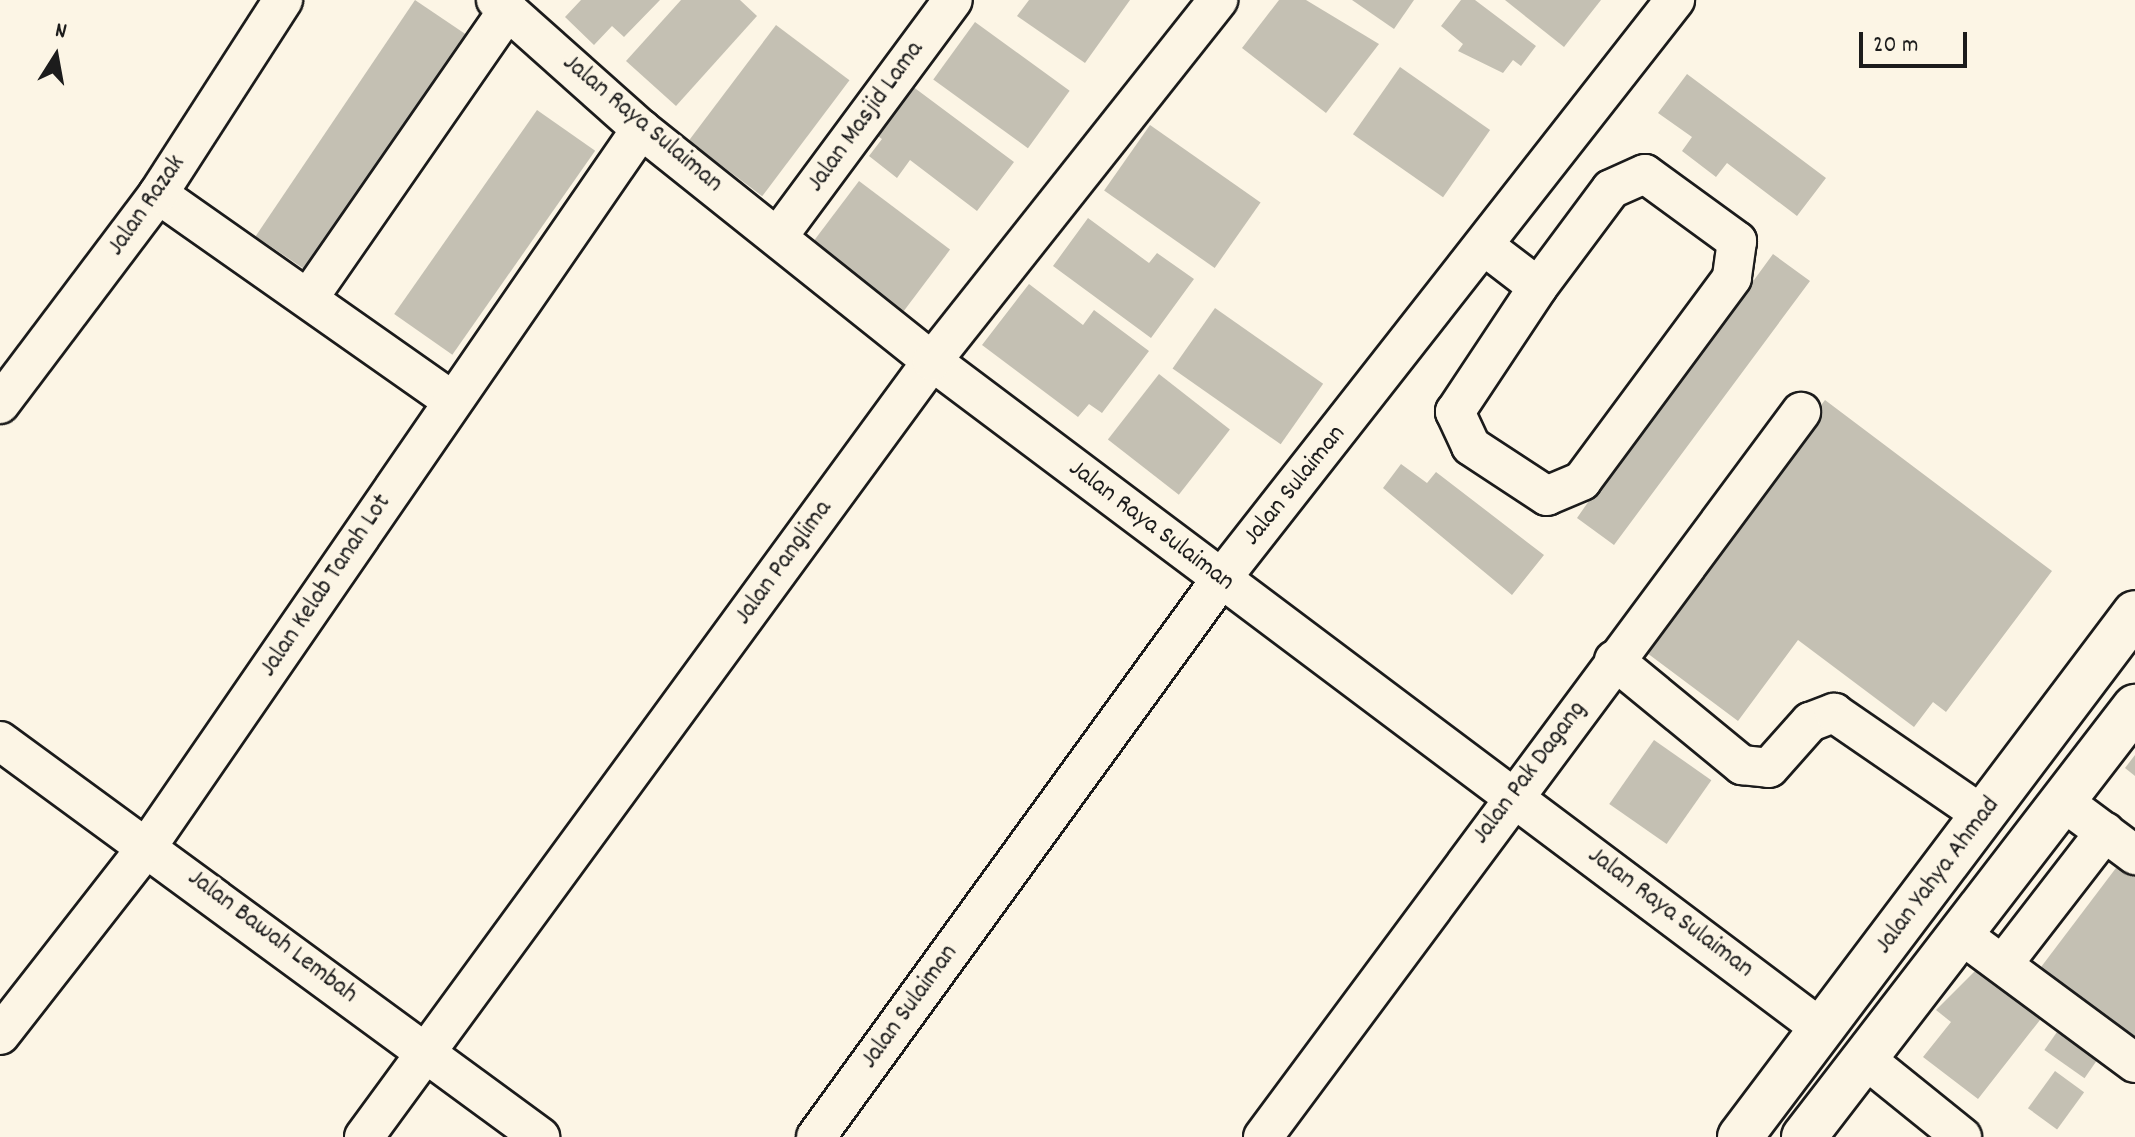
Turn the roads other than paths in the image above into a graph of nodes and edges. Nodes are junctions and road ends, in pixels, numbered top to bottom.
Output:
1 (283, 0) edge
2 (953, 0) edge
3 (1218, 0) edge
4 (1675, 0) edge
5 (502, 5) edge
6 (641, 129) junction
7 (158, 194) junction
8 (779, 235) junction
9 (1487, 248) junction
10 (1538, 287) junction
11 (310, 296) junction
12 (932, 361) junction
13 (452, 401) junction
14 (0, 404) edge
15 (1801, 412) dead end
16 (1221, 579) junction
17 (2135, 613) edge
18 (1614, 660) junction
19 (2135, 707) edge
20 (0, 741) edge
21 (1513, 793) junction
22 (2064, 802) junction
23 (1984, 816) junction
24 (2105, 832) junction
25 (149, 844) junction
26 (2135, 855) edge
27 (1962, 935) junction
28 (2003, 964) junction
29 (1823, 1030) junction
30 (0, 1035) edge
31 (426, 1054) junction
32 (1864, 1058) junction
33 (2135, 1063) edge
34 (364, 1137) edge
35 (540, 1137) edge
36 (816, 1137) edge
37 (1263, 1137) edge
38 (1740, 1137) edge
39 (1804, 1137) edge
40 (1962, 1137) edge

1 - 7 street, Jalan Razak
2 - 8 street, Jalan Masjid Lama
3 - 12 street, Jalan Panglima
4 - 9 street, Jalan Sulaiman
5 - 6 street, Jalan Raya Sulaiman
5 - 11 street
6 - 8 street, Jalan Raya Sulaiman
6 - 13 street, Jalan Kelab Tanah Lot
7 - 11 street
7 - 14 street, Jalan Razak
8 - 12 street, Jalan Raya Sulaiman
9 - 10 street
9 - 16 street, Jalan Sulaiman
10 - 10 street
11 - 13 street
12 - 16 street, Jalan Raya Sulaiman
12 - 31 street, Jalan Panglima
13 - 25 street, Jalan Kelab Tanah Lot
15 - 18 street, Jalan Pak Dagang
16 - 21 street, Jalan Raya Sulaiman
16 - 36 street, Jalan Sulaiman
17 - 23 main road, Jalan Yahya Ahmad
18 - 21 street, Jalan Pak Dagang
18 - 23 street
19 - 22 main road, Jalan Yahya Ahmad
20 - 25 street, Jalan Bawah Lembah
21 - 29 street, Jalan Raya Sulaiman
21 - 37 street, Jalan Pak Dagang
22 - 24 street
22 - 27 main road, Jalan Yahya Ahmad
23 - 29 main road, Jalan Yahya Ahmad
24 - 26 street
24 - 28 street
25 - 30 street, Jalan Kelab Tanah Lot
25 - 31 street, Jalan Bawah Lembah
27 - 28 street
27 - 32 main road, Jalan Yahya Ahmad
28 - 33 street
29 - 38 main road, Jalan Yahya Ahmad
31 - 34 street, Jalan Panglima
31 - 35 street, Jalan Bawah Lembah
32 - 39 main road, Jalan Yahya Ahmad
32 - 40 street

